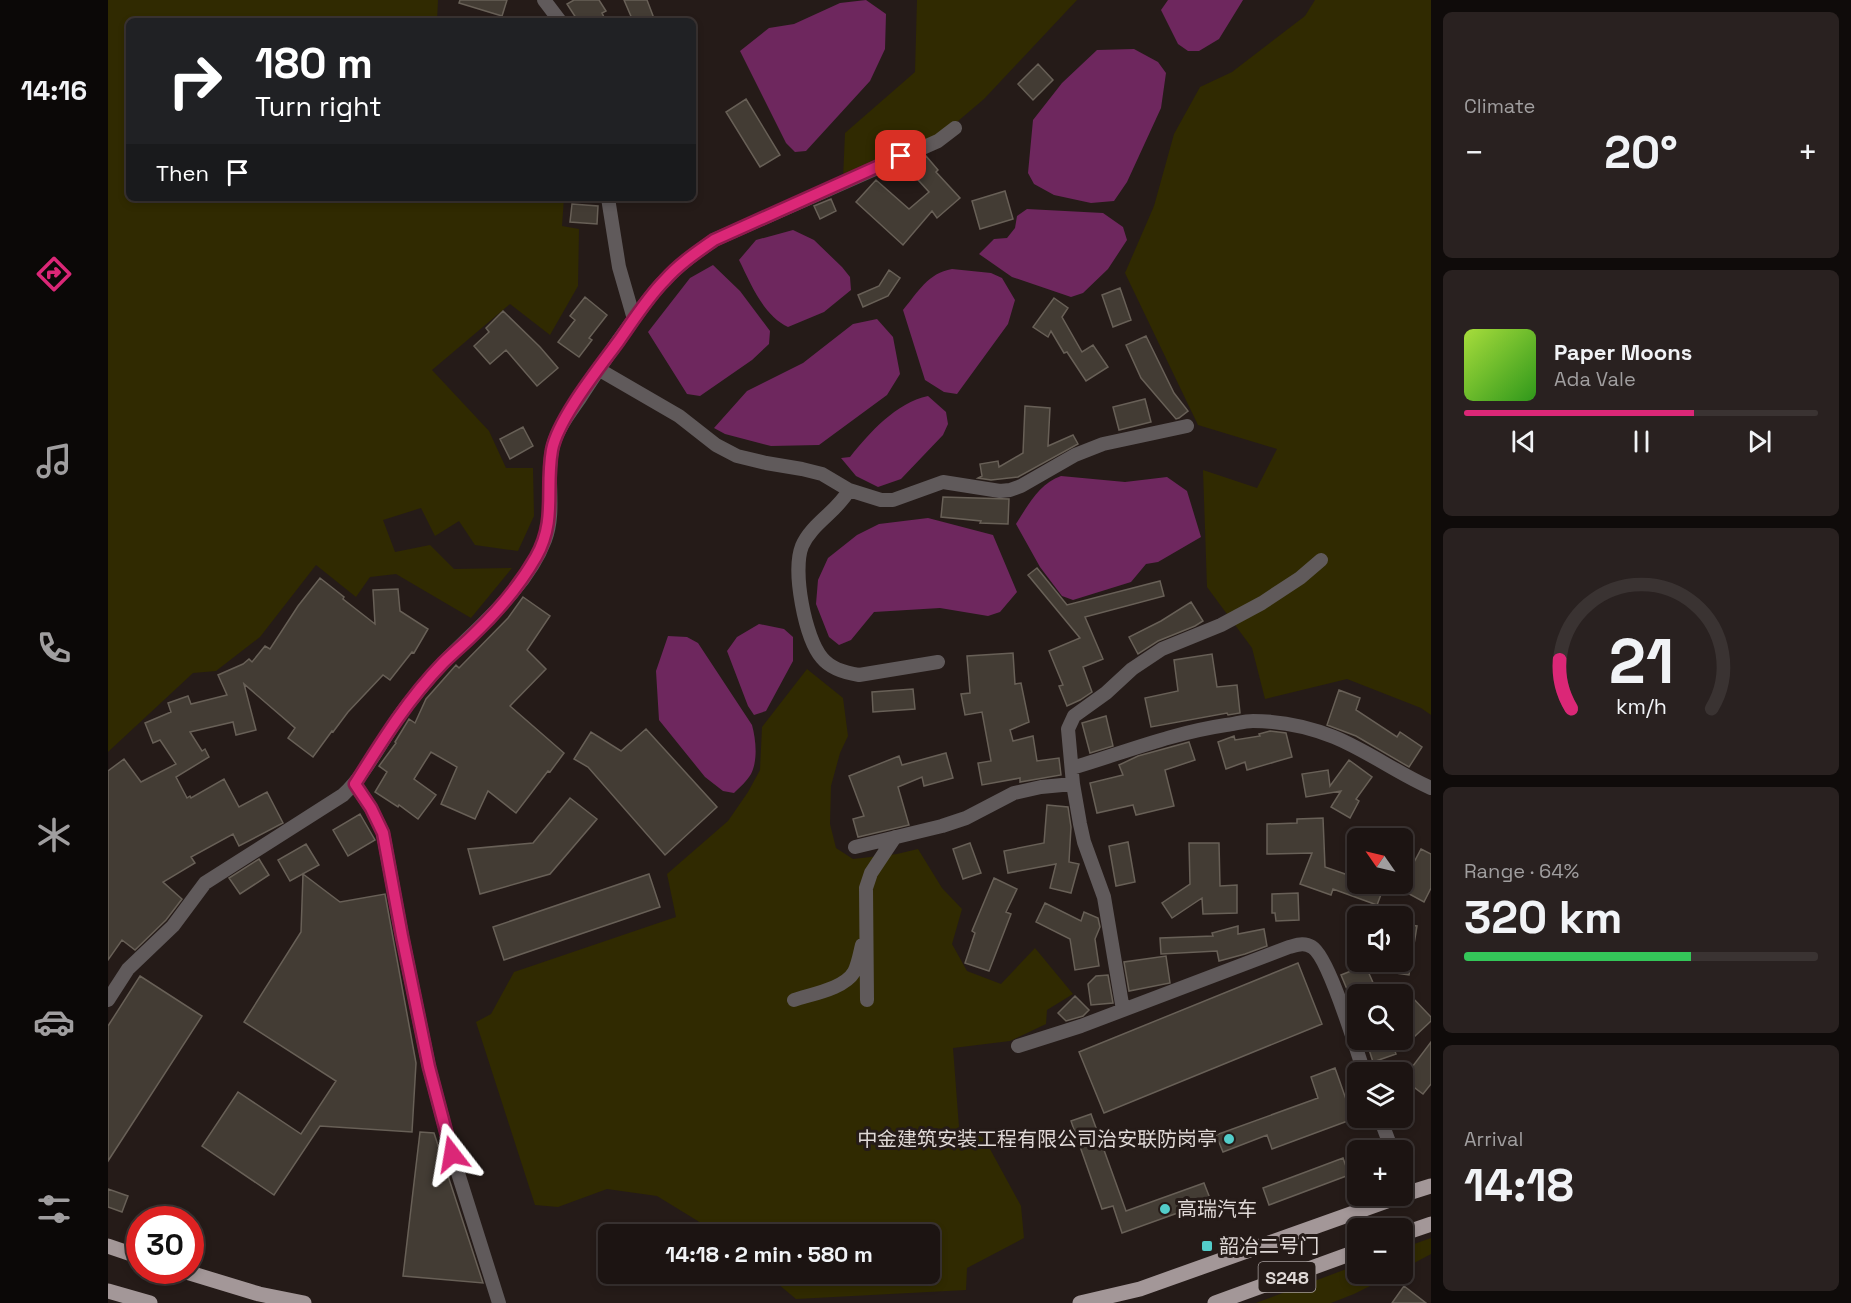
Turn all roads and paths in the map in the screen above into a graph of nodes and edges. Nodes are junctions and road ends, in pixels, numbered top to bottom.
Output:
1 (550, 2) edge
2 (558, 18) edge
3 (955, 128) dead end
4 (608, 201) edge
5 (634, 319) junction
6 (598, 369) junction
7 (1187, 426) dead end
8 (849, 490) junction
9 (1321, 560) dead end
10 (938, 662) dead end
11 (1072, 768) junction
12 (355, 784) junction
13 (1073, 784) junction
14 (1431, 788) edge
15 (895, 837) junction
16 (855, 847) dead end
17 (867, 929) junction
18 (108, 999) edge
19 (794, 1000) dead end
20 (867, 1000) dead end
21 (1123, 1010) junction
22 (1018, 1046) dead end
23 (1360, 1062) edge
24 (1431, 1186) edge
25 (1413, 1189) edge
26 (1363, 1206) edge
27 (1431, 1224) edge
28 (1413, 1230) edge
29 (108, 1246) edge
30 (126, 1252) edge
31 (1347, 1255) edge
32 (204, 1277) edge
33 (108, 1291) edge
34 (150, 1303) edge
35 (304, 1303) edge
36 (499, 1303) edge
37 (1080, 1303) edge
38 (1215, 1303) edge

1 - 2 street
3 - 5 street
4 - 5 street
5 - 6 street
6 - 8 street
6 - 12 street
7 - 8 street
8 - 10 street
9 - 11 street
11 - 13 street
11 - 14 street
12 - 18 street
12 - 36 street
13 - 15 street
13 - 21 street
15 - 16 street
15 - 17 street
17 - 19 street
17 - 20 street
21 - 22 street
21 - 23 street
24 - 25 main road, S248
26 - 37 main road, S248
27 - 28 main road
29 - 30 main road
31 - 38 main road, S248
32 - 35 main road
33 - 34 main road

